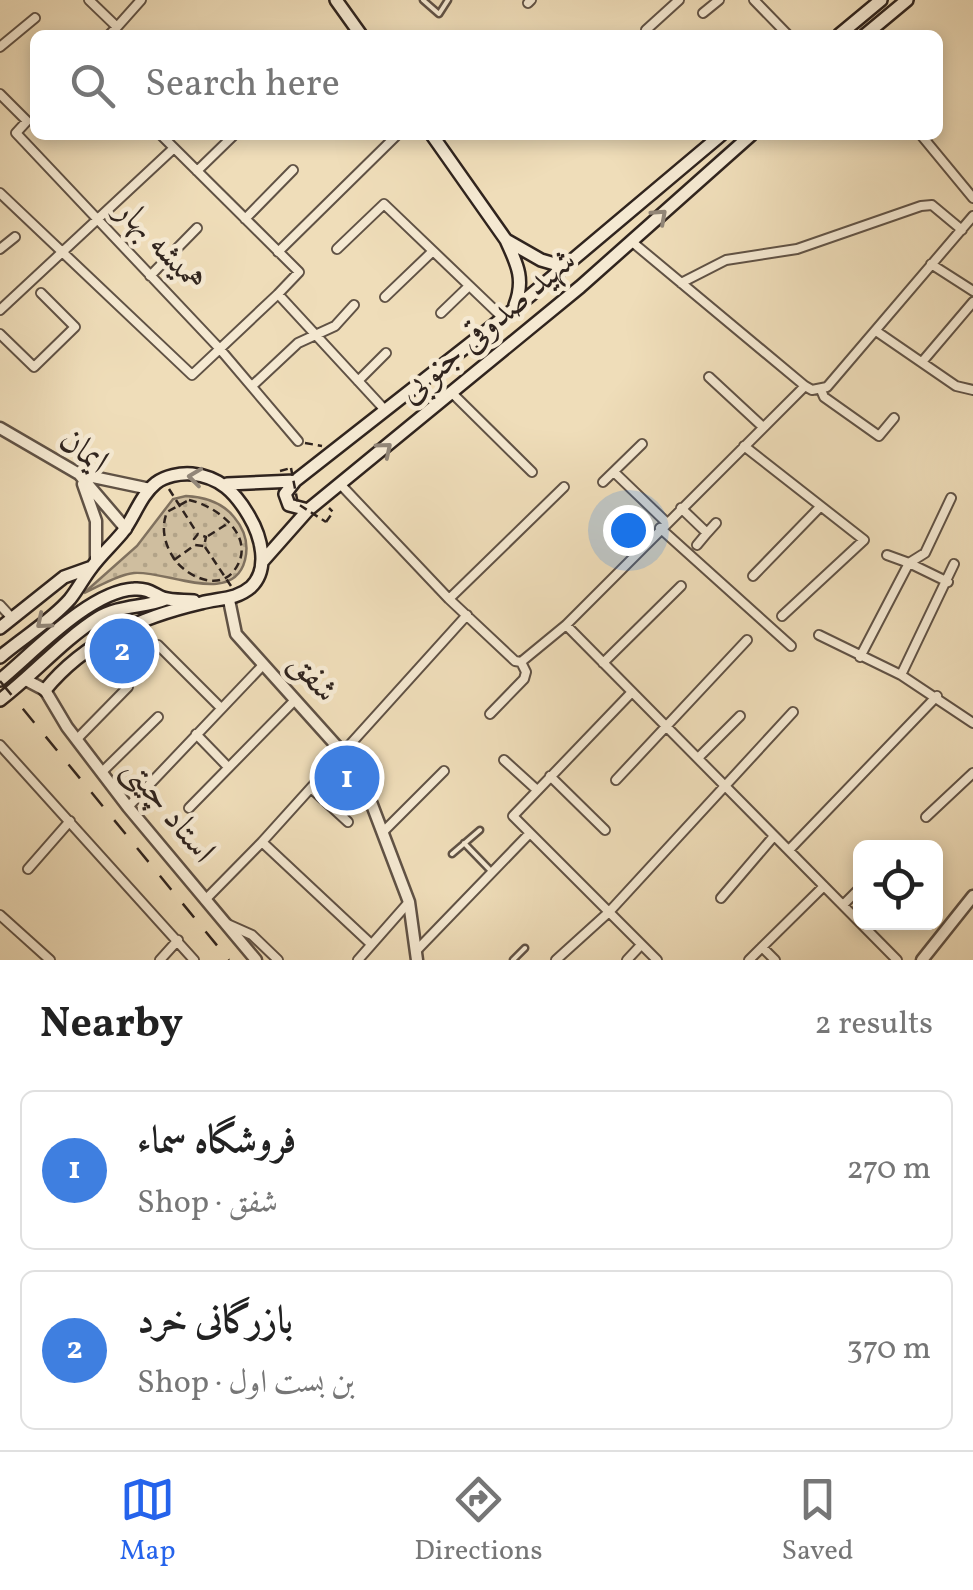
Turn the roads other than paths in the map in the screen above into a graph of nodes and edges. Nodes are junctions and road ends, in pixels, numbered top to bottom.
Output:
1 (89, 0) edge
2 (141, 0) edge
3 (336, 0) edge
4 (423, 0) edge
5 (448, 0) edge
6 (680, 0) edge
7 (719, 0) edge
8 (881, 0) edge
9 (908, 0) edge
10 (759, 2) edge
11 (704, 13) dead end
12 (35, 18) dead end
13 (116, 27) junction
14 (113, 30) edge
15 (357, 30) edge
16 (646, 30) dead end
17 (784, 30) edge
18 (845, 30) edge
19 (871, 30) edge
20 (0, 47) edge
21 (0, 94) edge
22 (166, 140) edge
23 (229, 140) edge
24 (391, 140) edge
25 (436, 140) edge
26 (715, 140) edge
27 (745, 140) edge
28 (924, 140) edge
29 (174, 148) junction
30 (293, 170) dead end
31 (197, 171) junction
32 (0, 192) edge
33 (973, 198) edge
34 (973, 216) edge
35 (245, 219) junction
36 (97, 220) junction
37 (196, 228) dead end
38 (962, 230) junction
39 (14, 237) dead end
40 (506, 240) junction
41 (632, 242) junction
42 (0, 249) edge
43 (336, 249) dead end
44 (433, 251) junction
45 (63, 252) junction
46 (278, 252) junction
47 (931, 264) junction
48 (566, 266) junction
49 (150, 276) junction
50 (681, 283) junction
51 (469, 286) junction
52 (973, 291) edge
53 (41, 293) dead end
54 (278, 294) junction
55 (385, 297) dead end
56 (973, 302) edge
57 (354, 304) dead end
58 (0, 310) edge
59 (441, 313) dead end
60 (508, 314) junction
61 (876, 330) junction
62 (0, 334) edge
63 (315, 334) junction
64 (219, 348) junction
65 (386, 353) dead end
66 (922, 362) junction
67 (709, 377) dead end
68 (358, 381) junction
69 (252, 386) junction
70 (804, 386) junction
71 (821, 390) junction
72 (973, 390) edge
73 (452, 393) junction
74 (385, 410) junction
75 (894, 418) dead end
76 (763, 428) junction
77 (2, 433) edge
78 (298, 441) road end
79 (642, 444) dead end
80 (744, 446) junction
81 (532, 472) dead end
82 (614, 472) junction
83 (79, 474) junction
84 (293, 474) junction
85 (603, 482) dead end
86 (226, 484) junction
87 (341, 485) junction
88 (564, 487) dead end
89 (150, 489) junction
90 (951, 498) dead end
91 (682, 508) junction
92 (819, 508) junction
93 (308, 510) junction
94 (716, 523) dead end
95 (663, 525) junction
96 (126, 529) junction
97 (707, 533) junction
98 (696, 544) dead end
99 (887, 555) dead end
100 (262, 562) junction
101 (94, 564) junction
102 (909, 564) junction
103 (954, 564) dead end
104 (753, 576) dead end
105 (948, 582) junction
106 (681, 586) dead end
107 (233, 597) junction
108 (166, 599) junction
109 (449, 599) junction
110 (204, 602) junction
111 (0, 605) edge
112 (467, 615) junction
113 (782, 616) dead end
114 (11, 617) junction
115 (566, 625) junction
116 (0, 628) edge
117 (818, 635) dead end
118 (747, 640) dead end
119 (158, 645) dead end
120 (791, 646) dead end
121 (0, 657) edge
122 (860, 657) junction
123 (522, 662) junction
124 (603, 662) junction
125 (263, 665) junction
126 (901, 675) junction
127 (0, 680) edge
128 (26, 680) junction
129 (128, 687) dead end
130 (46, 690) junction
131 (632, 692) junction
132 (937, 696) junction
133 (0, 700) edge
134 (295, 700) junction
135 (221, 708) junction
136 (793, 712) dead end
137 (490, 714) dead end
138 (740, 716) dead end
139 (158, 717) dead end
140 (973, 722) edge
141 (666, 726) junction
142 (196, 734) junction
143 (76, 739) junction
144 (0, 745) edge
145 (342, 752) junction
146 (698, 758) junction
147 (504, 760) dead end
148 (228, 767) junction
149 (102, 772) junction
150 (444, 772) dead end
151 (973, 773) edge
152 (550, 776) junction
153 (616, 780) dead end
154 (724, 785) junction
155 (311, 788) junction
156 (537, 790) junction
157 (128, 807) junction
158 (189, 808) dead end
159 (926, 817) dead end
160 (70, 822) junction
161 (348, 822) dead end
162 (480, 830) dead end
163 (605, 830) dead end
164 (384, 831) junction
165 (530, 834) junction
166 (774, 836) junction
167 (262, 842) junction
168 (464, 843) junction
169 (789, 850) junction
170 (452, 854) dead end
171 (28, 869) dead end
172 (492, 872) junction
173 (824, 886) junction
174 (853, 895) edge
175 (973, 896) edge
176 (721, 898) dead end
177 (205, 900) junction
178 (409, 902) junction
179 (843, 906) junction
180 (608, 912) junction
181 (0, 915) edge
182 (223, 922) junction
183 (178, 940) junction
184 (371, 944) junction
185 (642, 945) junction
186 (525, 948) dead end
187 (762, 948) junction
188 (416, 955) edge
189 (50, 960) edge
190 (160, 960) edge
191 (194, 960) edge
192 (256, 960) edge
193 (278, 960) edge
194 (358, 960) edge
195 (512, 960) edge
196 (556, 960) edge
197 (627, 960) edge
198 (657, 960) edge
199 (749, 960) edge
200 (775, 960) edge
201 (897, 960) edge
202 (922, 960) edge

1 - 13 street
2 - 13 street
3 - 15 main road
4 - 5 lane
6 - 16 street
7 - 11 street
8 - 18 main road
9 - 19 main road
10 - 17 street
12 - 20 street
13 - 14 street
21 - 36 street, همیشه بهار
22 - 29 street
23 - 31 street
24 - 46 street
25 - 40 main road
26 - 48 main road, شهید صدوقی جنوبی
41 -> 27 main road, شهید صدوقی جنوبی
28 - 33 street
29 - 31 street
29 - 36 street
30 - 35 street
31 - 35 street
32 - 45 street
34 - 38 street
35 - 46 street
36 - 45 street
36 - 49 street, همیشه بهار
37 - 49 street
38 - 47 street
38 - 50 street
39 - 42 street
40 - 48 main road
40 - 60 main road
41 - 50 street
41 - 73 main road, شهید صدوقی جنوبی
43 - 44 street
44 - 51 street
44 - 55 street
45 - 58 street
45 - 64 street
46 - 54 street
47 - 52 street
47 - 61 street
48 - 60 main road, شهید صدوقی جنوبی
49 - 64 street, همیشه بهار
50 - 70 street
51 - 59 street
51 - 60 street
53 - 62 street
54 - 63 street
54 - 64 street
56 - 66 street
57 - 63 street
60 - 74 main road, شهید صدوقی جنوبی
61 - 66 street
61 - 71 street
63 - 68 street
63 - 69 street
64 - 69 street, همیشه بهار
65 - 68 street
66 - 72 street
67 - 76 street
68 - 74 street
69 - 78 street, همیشه بهار
70 - 71 street
70 - 76 street
71 - 75 street
73 - 81 street
87 -> 73 main road, شهید صدوقی جنوبی
74 - 84 main road, شهید صدوقی جنوبی
76 - 80 street
77 - 83 street, ایمان
79 - 82 street
80 - 91 street
80 - 92 street
82 - 85 street
82 - 95 street
83 - 89 street
83 - 96 street, ایمان
83 - 101 street
84 - 86 main road
84 - 93 main road
86 -> 89 main road
86 - 100 main road
87 - 93 main road, شهید صدوقی جنوبی
87 - 109 street
88 - 109 street
89 - 96 main road
90 - 102 street
91 - 95 street
91 - 97 street
92 - 104 street
92 - 113 street
93 - 100 main road, شهید صدوقی جنوبی
94 - 97 street
95 - 115 street
95 - 120 street
96 - 101 main road
97 - 98 street
99 - 102 street
100 - 107 main road, شهید صدوقی جنوبی
101 - 114 main road
101 -> 121 main road
102 - 105 street
102 - 122 street
103 - 105 street
105 - 126 street
106 - 124 street
107 - 110 main road
107 - 125 street, شفق
108 - 110 main road
108 - 127 main road
108 - 128 main road
109 - 112 street
110 - 130 main road
111 - 114 street
112 - 123 street
112 - 145 street
114 - 116 main road
115 - 123 street
115 - 124 street
117 - 122 street
118 - 141 street
119 - 135 street
122 - 126 street
123 - 137 street
124 - 131 street
125 - 134 street, شفق
125 - 135 street
126 - 132 street
128 - 130 street
128 - 133 main road
129 - 143 street
130 - 143 street, استاد چیتی
131 - 141 street
131 - 152 street
132 - 140 street
132 - 169 street
134 - 145 street, شفق
134 - 148 street
135 - 142 street
136 - 154 street
138 - 146 street
139 - 149 street
141 - 146 street
141 - 153 street
142 - 148 street
142 - 157 street
143 - 149 street, استاد چیتی
144 - 160 street
145 - 155 street
145 - 164 street, شفق
146 - 154 street
147 - 156 street
148 - 158 street
149 - 157 street, استاد چیتی
150 - 164 street
151 - 159 street
152 - 156 street
152 - 163 street
154 - 166 street
154 - 180 street
155 - 161 street
155 - 167 street
156 - 165 street
157 - 177 street, استاد چیتی
160 - 171 street
160 - 183 street
162 - 168 lane
164 - 178 street, شفق
165 - 172 street
165 - 180 street
166 - 169 street
166 - 176 street
167 - 177 street
167 - 184 street
168 - 170 lane
168 - 172 lane
169 - 173 street
172 - 188 street
173 - 179 street
173 - 187 street
174 - 179 street
175 - 202 street
177 - 182 street, استاد چیتی
178 - 184 street
178 - 188 street, شفق
179 - 201 street
180 - 185 street
180 - 196 street
181 - 189 street
182 - 192 street, استاد چیتی
182 - 193 street
183 - 190 street
183 - 191 street
184 - 194 street
185 - 197 street
185 - 198 street
186 - 195 lane
187 - 199 street
187 - 200 street

